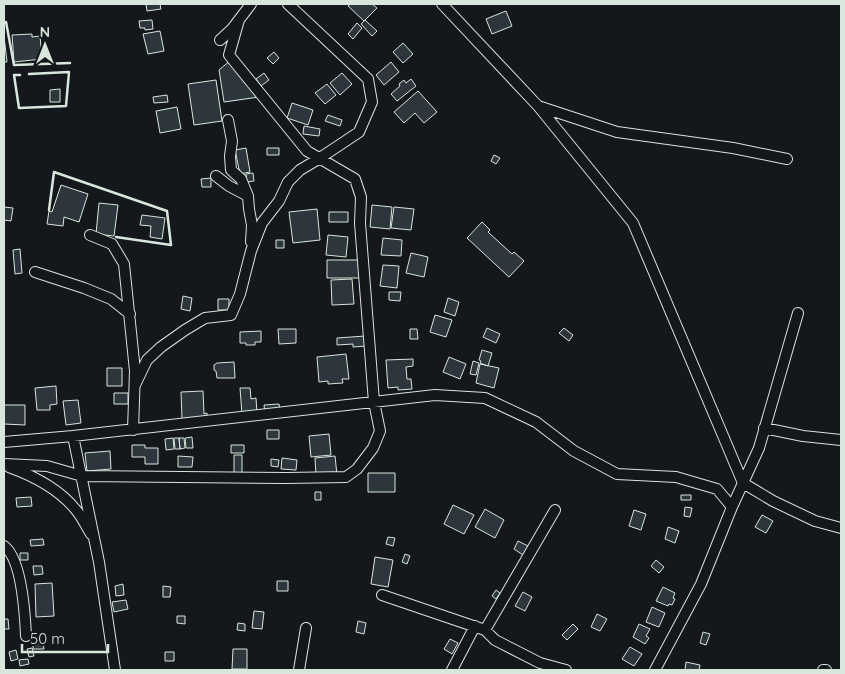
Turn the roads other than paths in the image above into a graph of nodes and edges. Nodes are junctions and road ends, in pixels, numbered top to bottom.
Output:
1 (251, 4) edge
2 (288, 4) edge
3 (442, 4) edge
4 (239, 20) junction
5 (220, 40) dead end
6 (538, 106) junction
7 (228, 120) dead end
8 (320, 158) junction
9 (787, 159) dead end
10 (216, 176) dead end
11 (248, 196) junction
12 (90, 235) dead end
13 (251, 251) junction
14 (35, 272) dead end
15 (798, 313) dead end
16 (130, 314) junction
17 (134, 385) junction
18 (374, 402) junction
19 (764, 428) junction
20 (133, 430) junction
21 (73, 436) junction
22 (841, 440) edge
23 (4, 442) edge
24 (4, 465) edge
25 (82, 476) junction
26 (743, 483) junction
27 (732, 507) junction
28 (555, 510) dead end
29 (841, 528) edge
30 (94, 538) junction
31 (4, 546) edge
32 (382, 595) dead end
33 (306, 628) dead end
34 (480, 628) junction
35 (26, 636) dead end
36 (115, 670) edge
37 (299, 670) edge
38 (452, 670) edge
39 (566, 670) edge
40 (655, 670) edge

1 - 4 street
2 - 8 street
3 - 6 street
4 - 5 street
4 - 8 street
6 - 9 street
6 - 26 street
7 - 11 street
8 - 13 street
8 - 18 street
10 - 11 street
11 - 13 street
12 - 16 street
13 - 17 street
14 - 16 street
15 - 19 street
16 - 17 street
17 - 20 street
18 - 20 street
18 - 25 street
18 - 27 street
19 - 22 street
19 - 26 street
20 - 21 street
21 - 23 street
21 - 25 street
24 - 25 street
24 - 30 street
25 - 30 street
26 - 27 street
26 - 29 street
27 - 40 street
28 - 34 street
30 - 36 street
31 - 35 street
32 - 34 street
33 - 37 street
34 - 38 street
34 - 39 street

